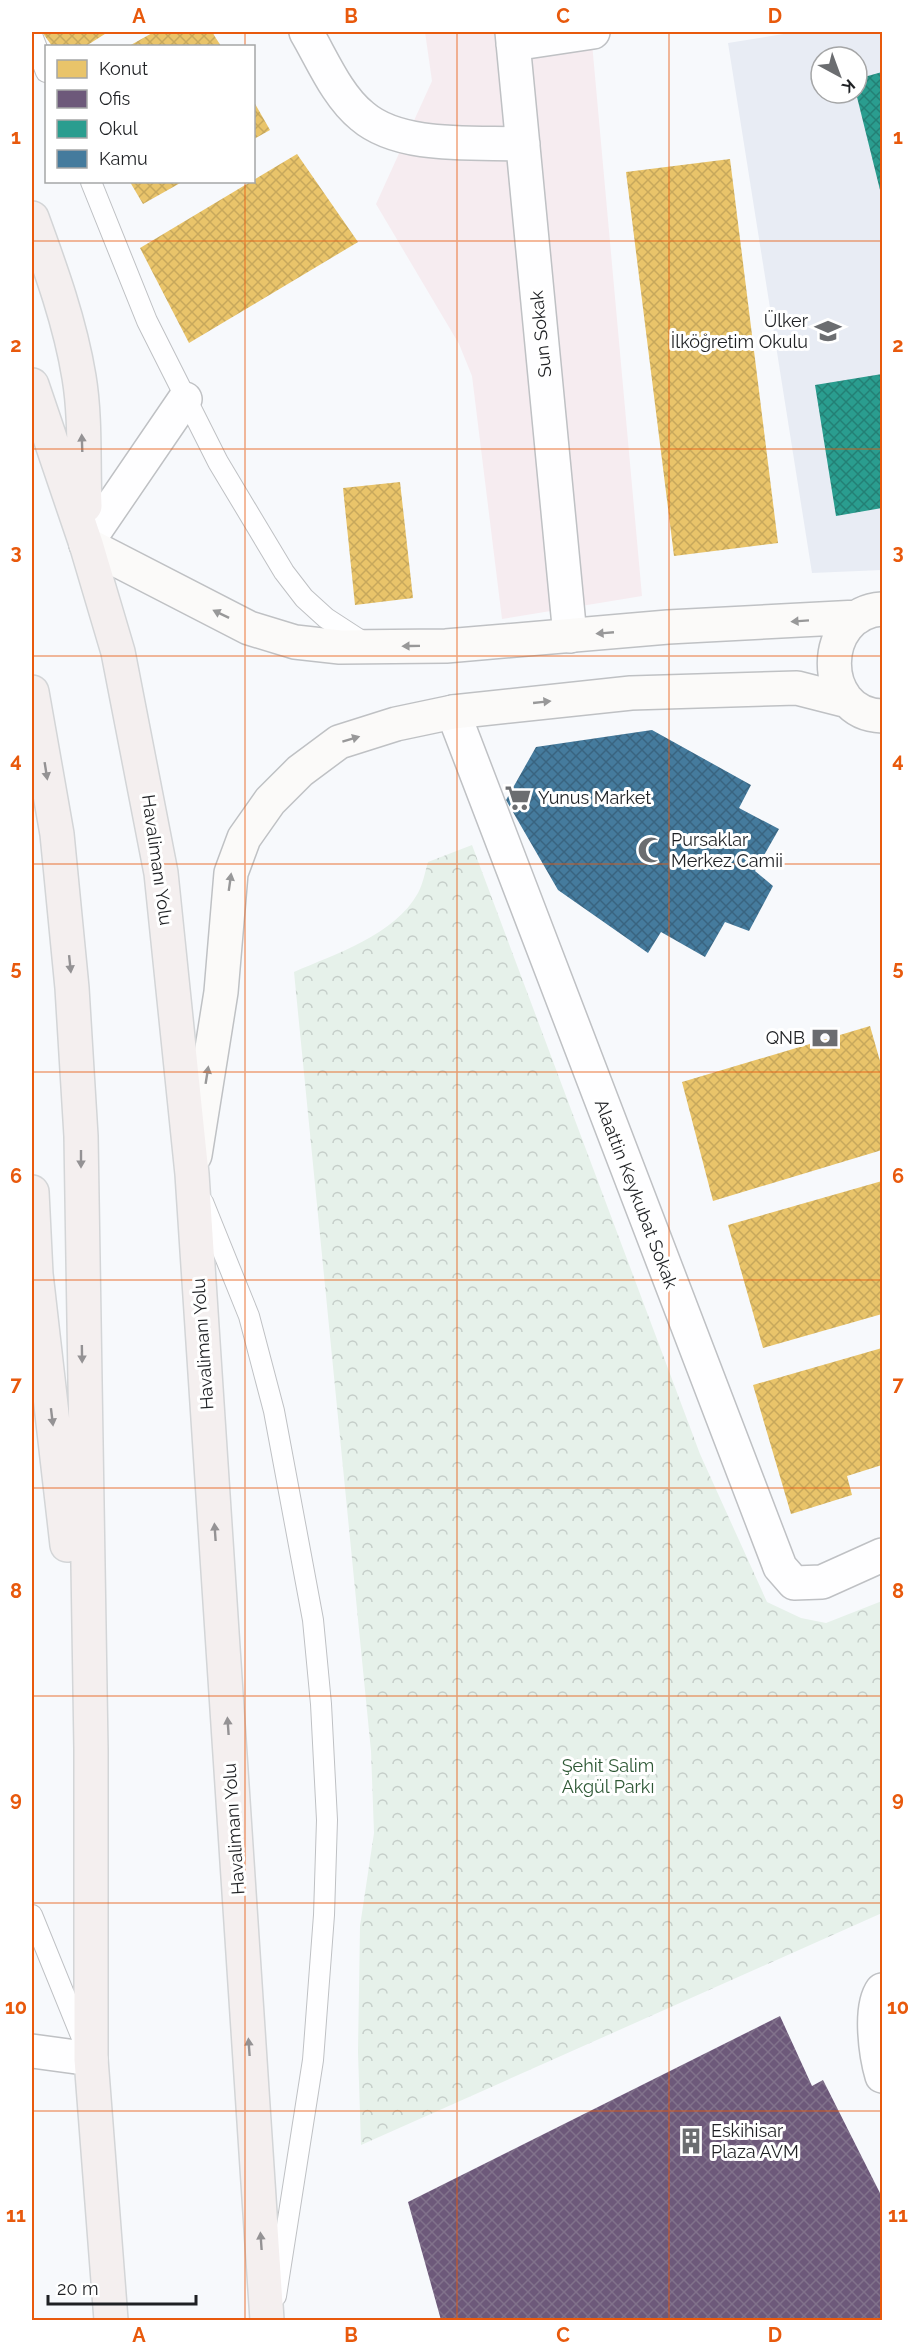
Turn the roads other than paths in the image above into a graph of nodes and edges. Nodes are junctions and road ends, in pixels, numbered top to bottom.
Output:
1 (306, 32) edge
2 (593, 32) edge
3 (32, 35) edge
4 (512, 38) edge
5 (45, 69) edge
6 (523, 144) junction
7 (92, 183) edge
8 (32, 218) edge
9 (32, 385) edge
10 (185, 399) junction
11 (86, 544) junction
12 (870, 613) edge
13 (570, 636) junction
14 (371, 647) junction
15 (32, 692) edge
16 (865, 710) edge
17 (453, 712) junction
18 (882, 742) edge
19 (192, 1174) junction
20 (32, 1207) edge
21 (34, 1279) edge
22 (882, 1555) edge
23 (91, 1749) junction
24 (32, 1915) edge
25 (882, 1990) edge
26 (32, 2051) edge
27 (91, 2059) junction
28 (882, 2076) edge
29 (111, 2320) edge
30 (267, 2320) edge
31 (272, 2320) edge

1 - 6 street
2 - 4 street
3 - 5 lane
4 - 6 street, Sun Sokak
6 - 13 street, Sun Sokak
7 - 10 lane
11 -> 8 highway
9 - 11 highway, Havalimanı Yolu
10 - 11 street
10 - 14 lane
14 -> 11 street
11 - 19 highway, Havalimanı Yolu
12 -> 13 street
12 - 16 street
13 -> 14 street
15 -> 23 highway
17 -> 16 street
16 - 18 street
19 -> 17 street
17 - 22 street, Alaattin Keykubat Sokak
30 -> 19 highway, Havalimanı Yolu
19 - 31 lane
20 - 21 highway
21 -> 23 highway
23 - 27 highway
24 - 27 lane
25 - 28 street
26 - 27 street
27 - 29 highway

